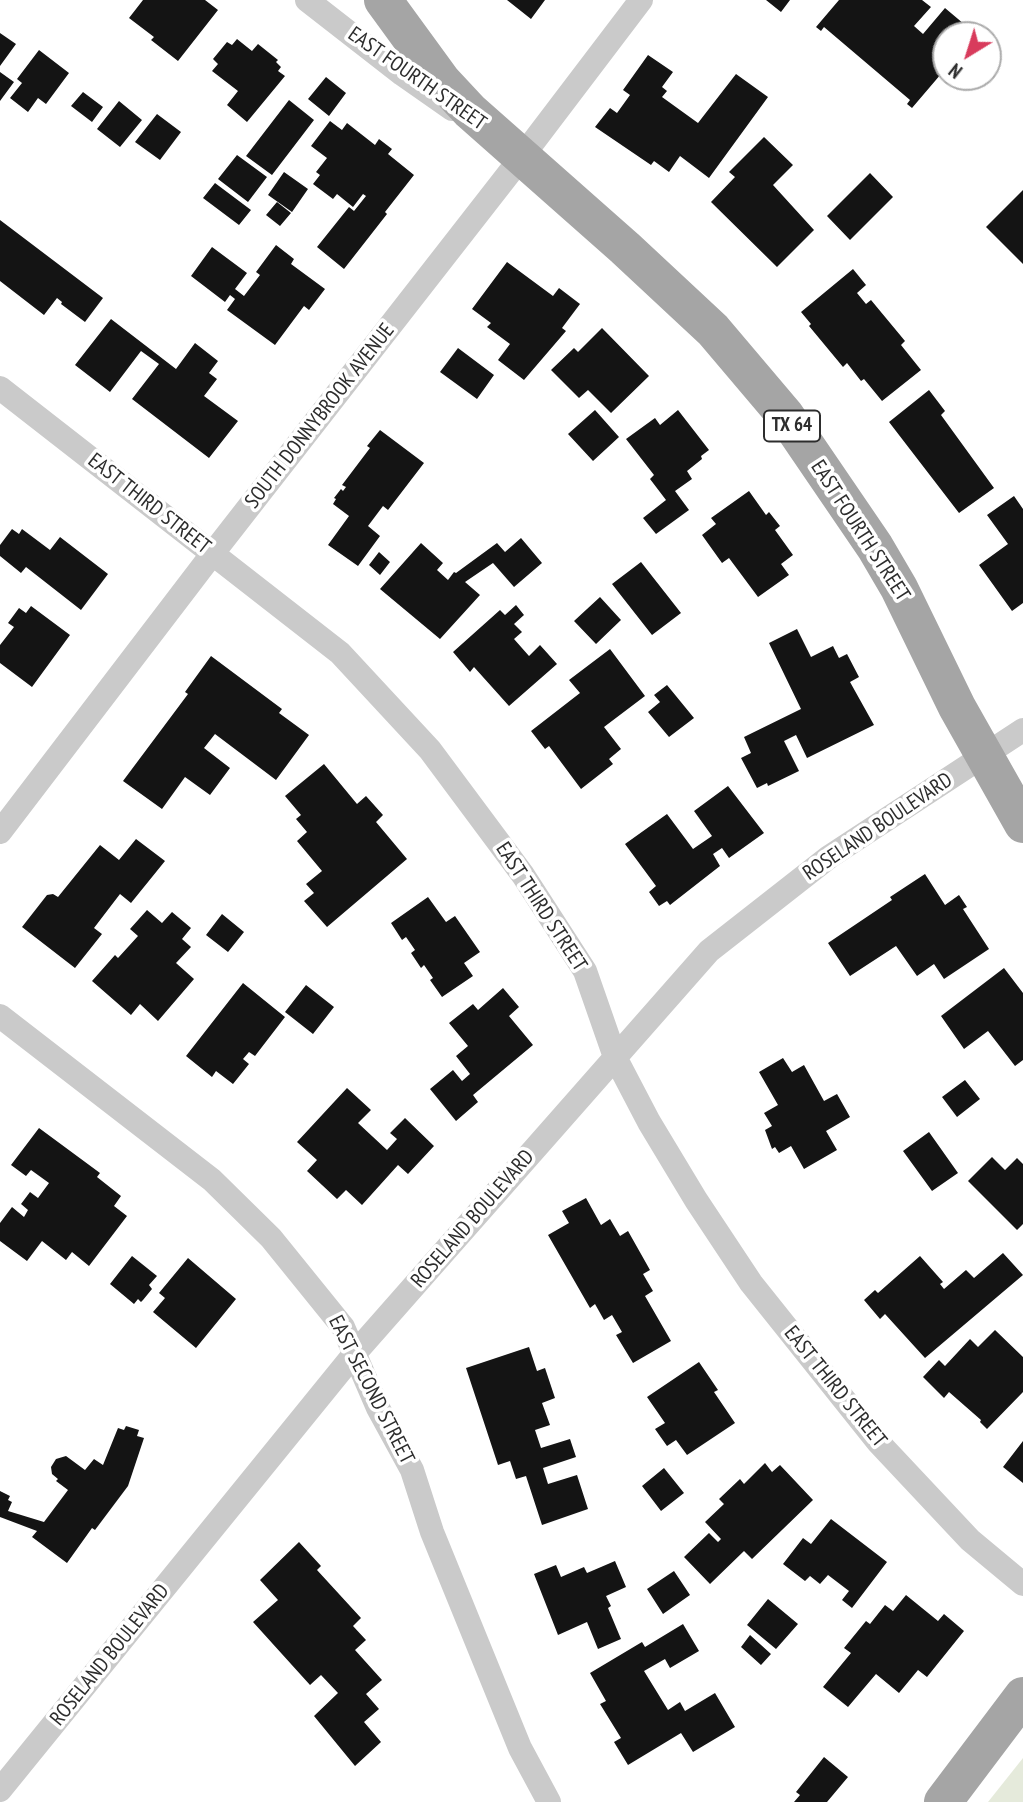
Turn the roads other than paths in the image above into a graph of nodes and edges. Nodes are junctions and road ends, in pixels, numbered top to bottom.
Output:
1 (307, 0) edge
2 (383, 0) edge
3 (641, 0) edge
4 (494, 133) junction
5 (521, 159) junction
6 (0, 388) edge
7 (214, 553) junction
8 (1023, 730) edge
9 (984, 755) junction
10 (1023, 824) edge
11 (0, 832) edge
12 (0, 1016) edge
13 (615, 1058) junction
14 (355, 1353) junction
15 (1023, 1584) edge
16 (1023, 1696) edge
17 (0, 1790) edge
18 (549, 1802) edge
19 (943, 1802) edge

1 - 4 street, EAST FOURTH STREET
2 - 4 main road, EAST FOURTH STREET / TX 64
3 - 5 street, SOUTH DONNYBROOK AVENUE
4 - 5 main road, EAST FOURTH STREET / TX 64
5 - 7 street, SOUTH DONNYBROOK AVENUE
5 - 9 main road, EAST FOURTH STREET / TX 64
6 - 7 street, EAST THIRD STREET
7 - 11 street, SOUTH DONNYBROOK AVENUE
7 - 13 street, EAST THIRD STREET
8 - 9 street, ROSELAND BOULEVARD
9 - 10 main road, EAST FOURTH STREET / TX 64
9 - 13 street, ROSELAND BOULEVARD
12 - 14 street, EAST SECOND STREET
13 - 14 street, ROSELAND BOULEVARD
13 - 15 street, EAST THIRD STREET
14 - 17 street, ROSELAND BOULEVARD
14 - 18 street, EAST SECOND STREET
16 - 19 main road

